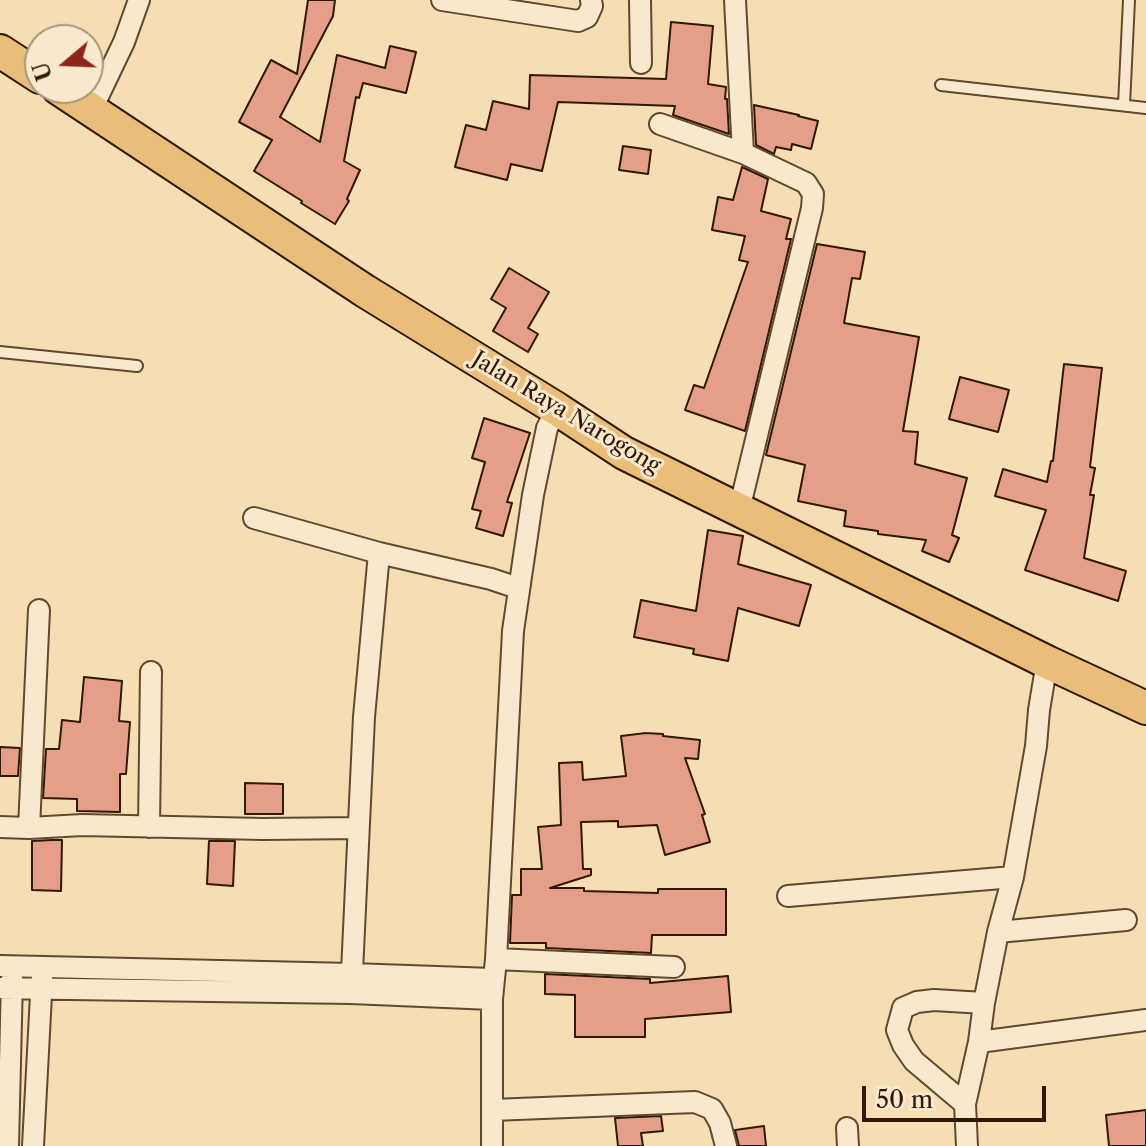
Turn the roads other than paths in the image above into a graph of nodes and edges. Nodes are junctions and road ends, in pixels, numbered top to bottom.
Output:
1 (139, 0) edge
2 (442, 0) edge
3 (591, 0) edge
4 (640, 0) edge
5 (735, 0) edge
6 (1129, 0) edge
7 (0, 51) edge
8 (641, 63) dead end
9 (24, 67) edge
10 (941, 85) dead end
11 (84, 104) edge
12 (1124, 105) junction
13 (1146, 108) edge
14 (92, 109) junction
15 (660, 124) dead end
16 (743, 153) junction
17 (0, 352) edge
18 (137, 366) dead end
19 (557, 409) junction
20 (739, 510) junction
21 (254, 518) dead end
22 (379, 553) junction
23 (518, 588) junction
24 (39, 610) dead end
25 (1047, 662) junction
26 (151, 672) dead end
27 (1146, 708) edge
28 (0, 827) edge
29 (149, 827) junction
30 (29, 828) junction
31 (358, 828) junction
32 (1013, 877) junction
33 (788, 896) dead end
34 (1126, 920) dead end
35 (998, 932) junction
36 (6, 967) edge
37 (674, 967) dead end
38 (43, 968) junction
39 (494, 979) junction
40 (351, 983) junction
41 (6, 988) edge
42 (42, 990) junction
43 (984, 1003) junction
44 (1146, 1020) edge
45 (979, 1042) junction
46 (965, 1104) junction
47 (492, 1110) junction
48 (8, 1146) edge
49 (33, 1146) edge
50 (492, 1146) edge
51 (726, 1146) edge
52 (967, 1146) edge

1 - 14 street
2 - 3 street
4 - 8 street
5 - 16 street
6 - 12 lane
7 - 9 main road
10 - 12 lane
11 - 14 main road, Jalan Raya Narogong
12 - 13 lane
14 - 19 main road, Jalan Raya Narogong
15 - 16 street
16 - 20 street
17 - 18 lane
19 - 20 main road, Jalan Raya Narogong
19 - 23 street
20 - 25 main road, Jalan Raya Narogong
21 - 22 street
22 - 23 street
22 - 31 street
23 - 39 street
24 - 30 street
25 - 27 main road, Jalan Raya Narogong
25 - 32 street
26 - 29 street
28 - 30 street
29 - 30 street
29 - 31 street
31 - 40 street
32 - 33 street
32 - 35 street
34 - 35 street
35 - 43 street
36 - 38 street
36 - 41 street
37 - 39 street
38 - 40 street
38 - 42 street
39 - 40 street
39 - 47 street
40 - 42 street
41 - 42 street
41 - 48 street
42 - 49 street
43 - 45 street
43 - 46 street
44 - 45 street
45 - 46 street
46 - 52 street
47 - 50 street
47 - 51 street

